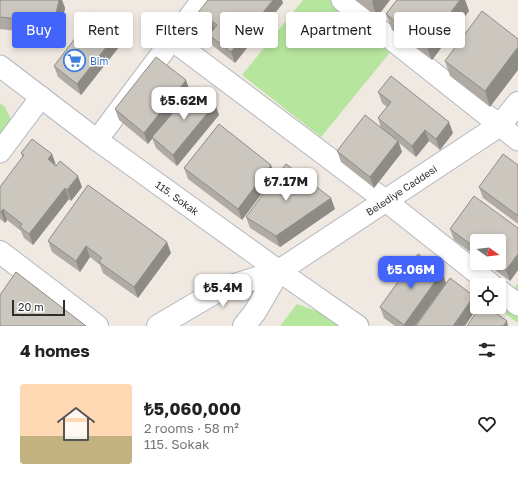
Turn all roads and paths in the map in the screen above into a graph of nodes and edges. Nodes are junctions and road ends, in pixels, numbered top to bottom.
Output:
1 (202, 0) edge
2 (342, 0) edge
3 (193, 12) edge
4 (166, 48) edge
5 (183, 48) edge
6 (0, 66) edge
7 (41, 97) junction
8 (518, 103) edge
9 (500, 125) junction
10 (97, 140) junction
11 (518, 140) edge
12 (0, 152) edge
13 (386, 201) junction
14 (0, 252) edge
15 (279, 271) junction
16 (483, 278) edge
17 (506, 296) edge
18 (518, 305) edge
19 (97, 326) edge
20 (158, 326) edge
21 (244, 326) edge
22 (358, 326) edge

1 - 3 street
2 - 9 street
4 - 10 street
5 - 13 street
6 - 7 street, 115. Sokak
7 - 10 street, 115. Sokak
7 - 12 street
8 - 9 street, Belediye Caddesi
9 - 11 street
9 - 13 street, Belediye Caddesi
10 - 15 street, 115. Sokak
13 - 15 street, Belediye Caddesi
13 - 16 street
14 - 19 street
15 - 20 street, Belediye Caddesi
15 - 21 street, Belediye Caddesi
15 - 22 street, 115. Sokak
17 - 18 street

